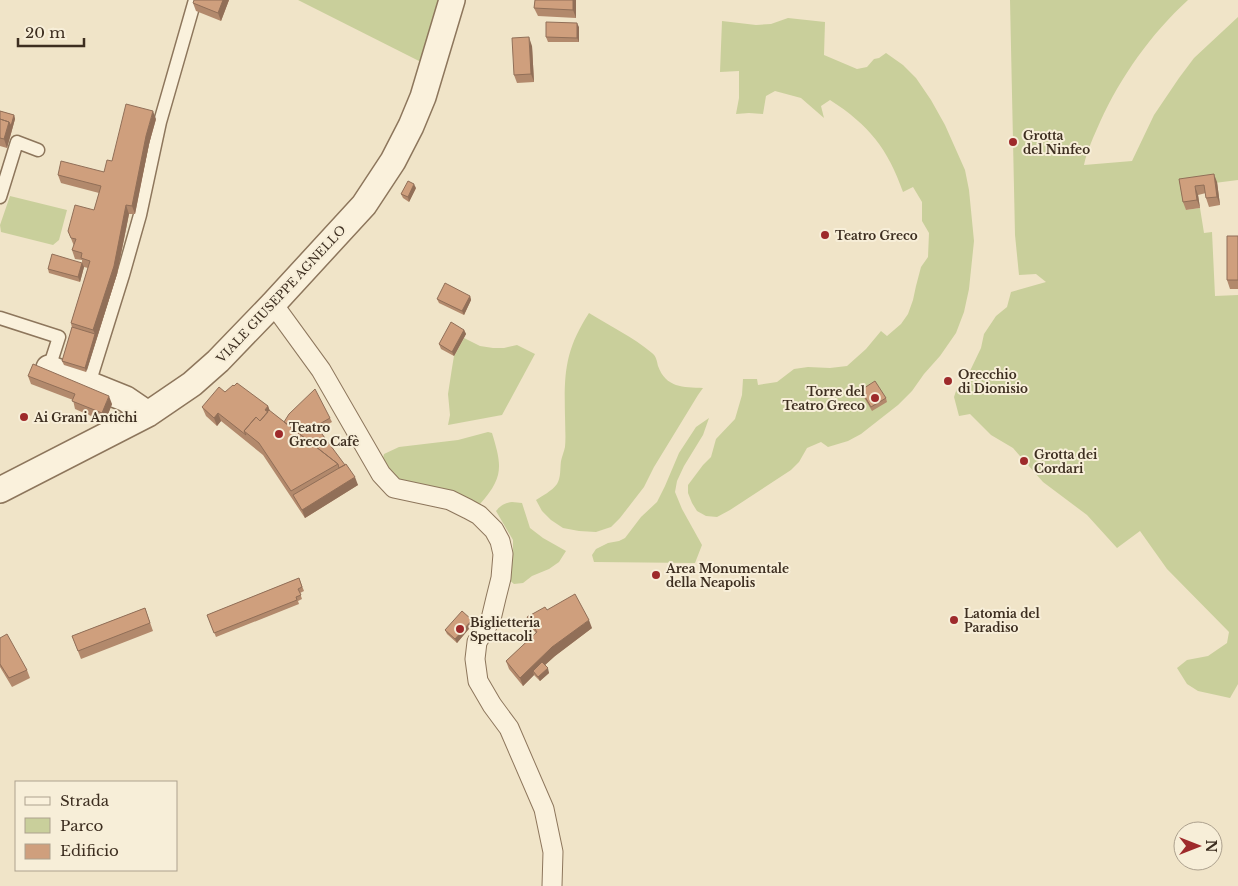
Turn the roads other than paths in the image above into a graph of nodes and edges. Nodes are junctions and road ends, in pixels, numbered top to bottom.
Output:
1 (194, 0) edge
2 (452, 0) edge
3 (38, 150) dead end
4 (0, 197) edge
5 (273, 304) junction
6 (0, 318) edge
7 (49, 368) joint
8 (90, 384) junction
9 (148, 414) junction
10 (0, 490) edge
11 (552, 886) edge

1 - 8 lane
2 - 5 street, VIALE GIUSEPPE AGNELLO
3 - 4 lane
5 - 9 street, VIALE GIUSEPPE AGNELLO
5 - 11 street
6 - 7 lane
7 - 8 street
8 - 9 street
9 - 10 street, VIALE GIUSEPPE AGNELLO

